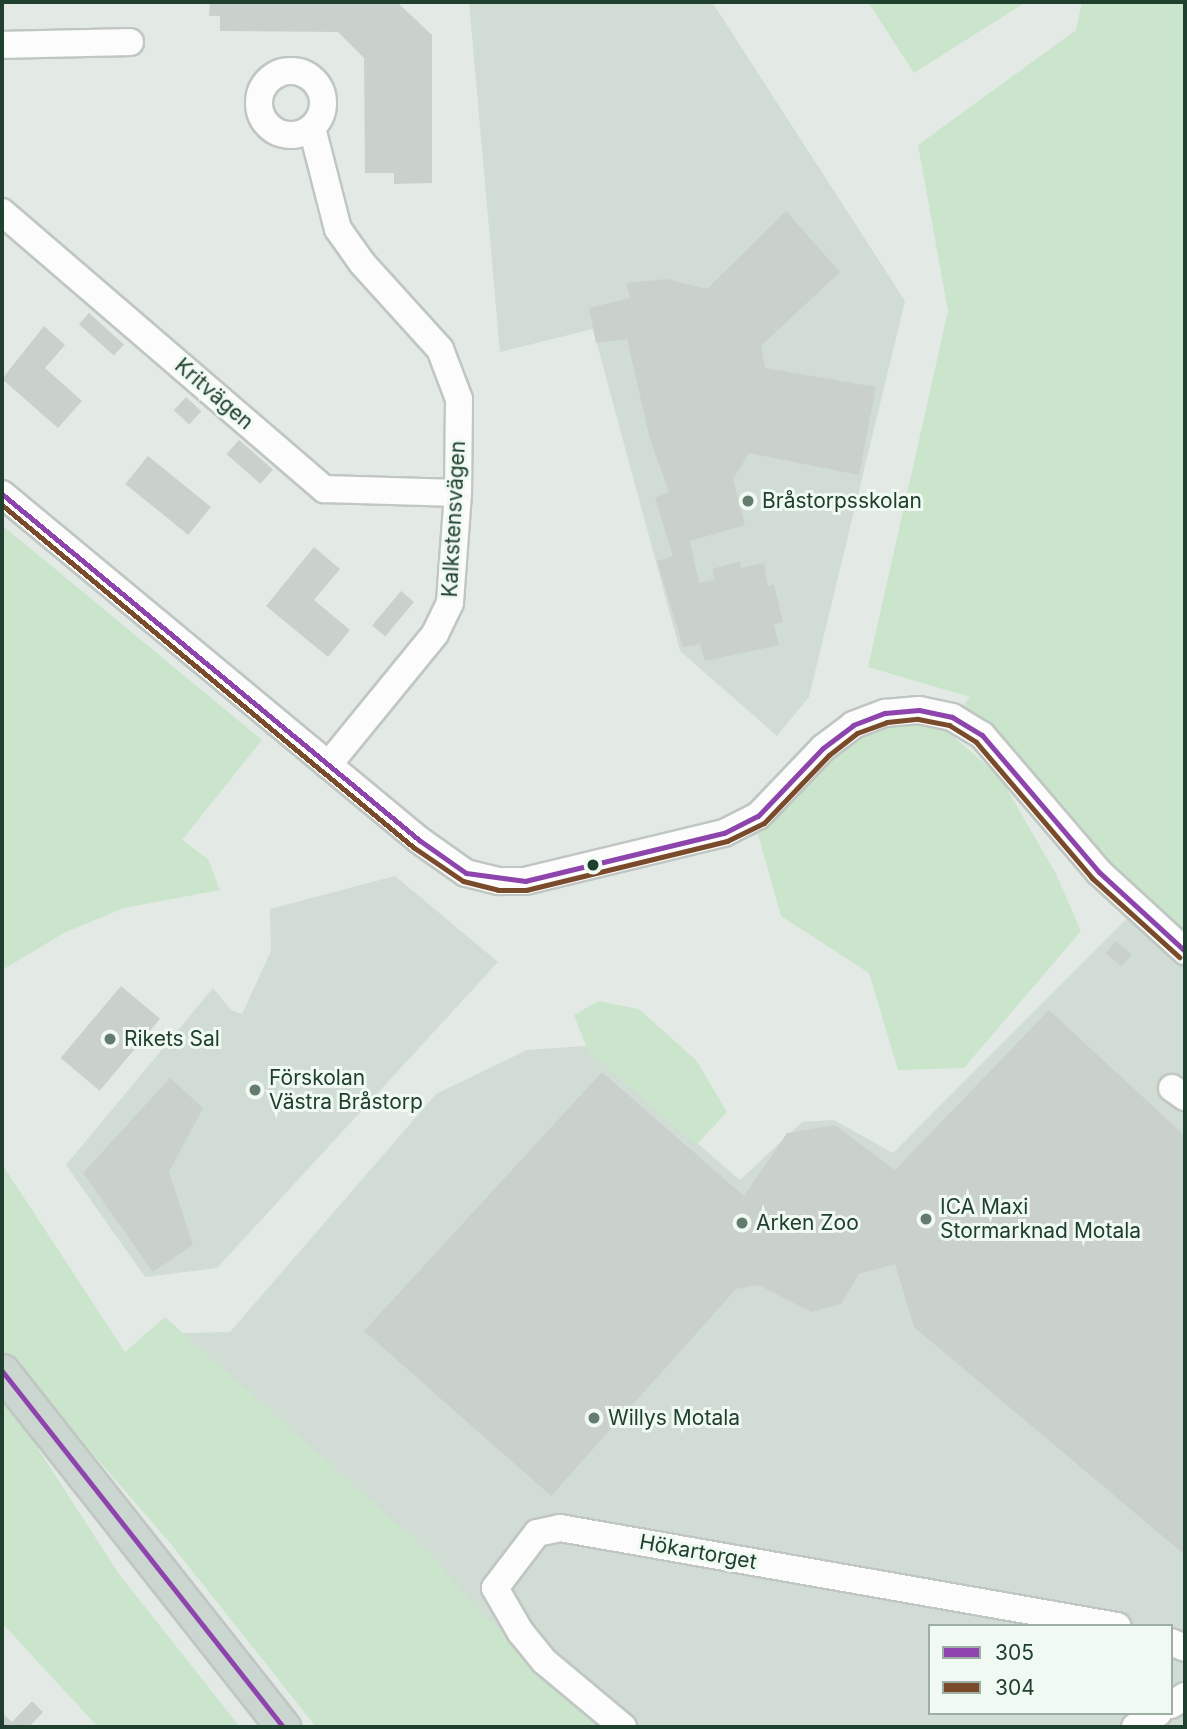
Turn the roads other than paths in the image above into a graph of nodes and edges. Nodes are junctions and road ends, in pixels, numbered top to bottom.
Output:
1 (130, 42) dead end
2 (2, 45) edge
3 (312, 128) dead end
4 (2, 212) edge
5 (458, 493) junction
6 (2, 494) edge
7 (328, 765) junction
8 (1185, 951) edge
9 (2, 1371) edge
10 (1105, 1624) edge
11 (1155, 1715) edge
12 (283, 1727) edge
13 (623, 1727) edge
14 (1135, 1727) edge

1 - 2 street
3 - 5 street, Kalkstensvägen
4 - 5 street, Kritvägen
5 - 7 street, Kalkstensvägen
6 - 7 street
7 - 8 street
9 - 12 main road
10 - 13 street, Hökartorget
11 - 14 street

